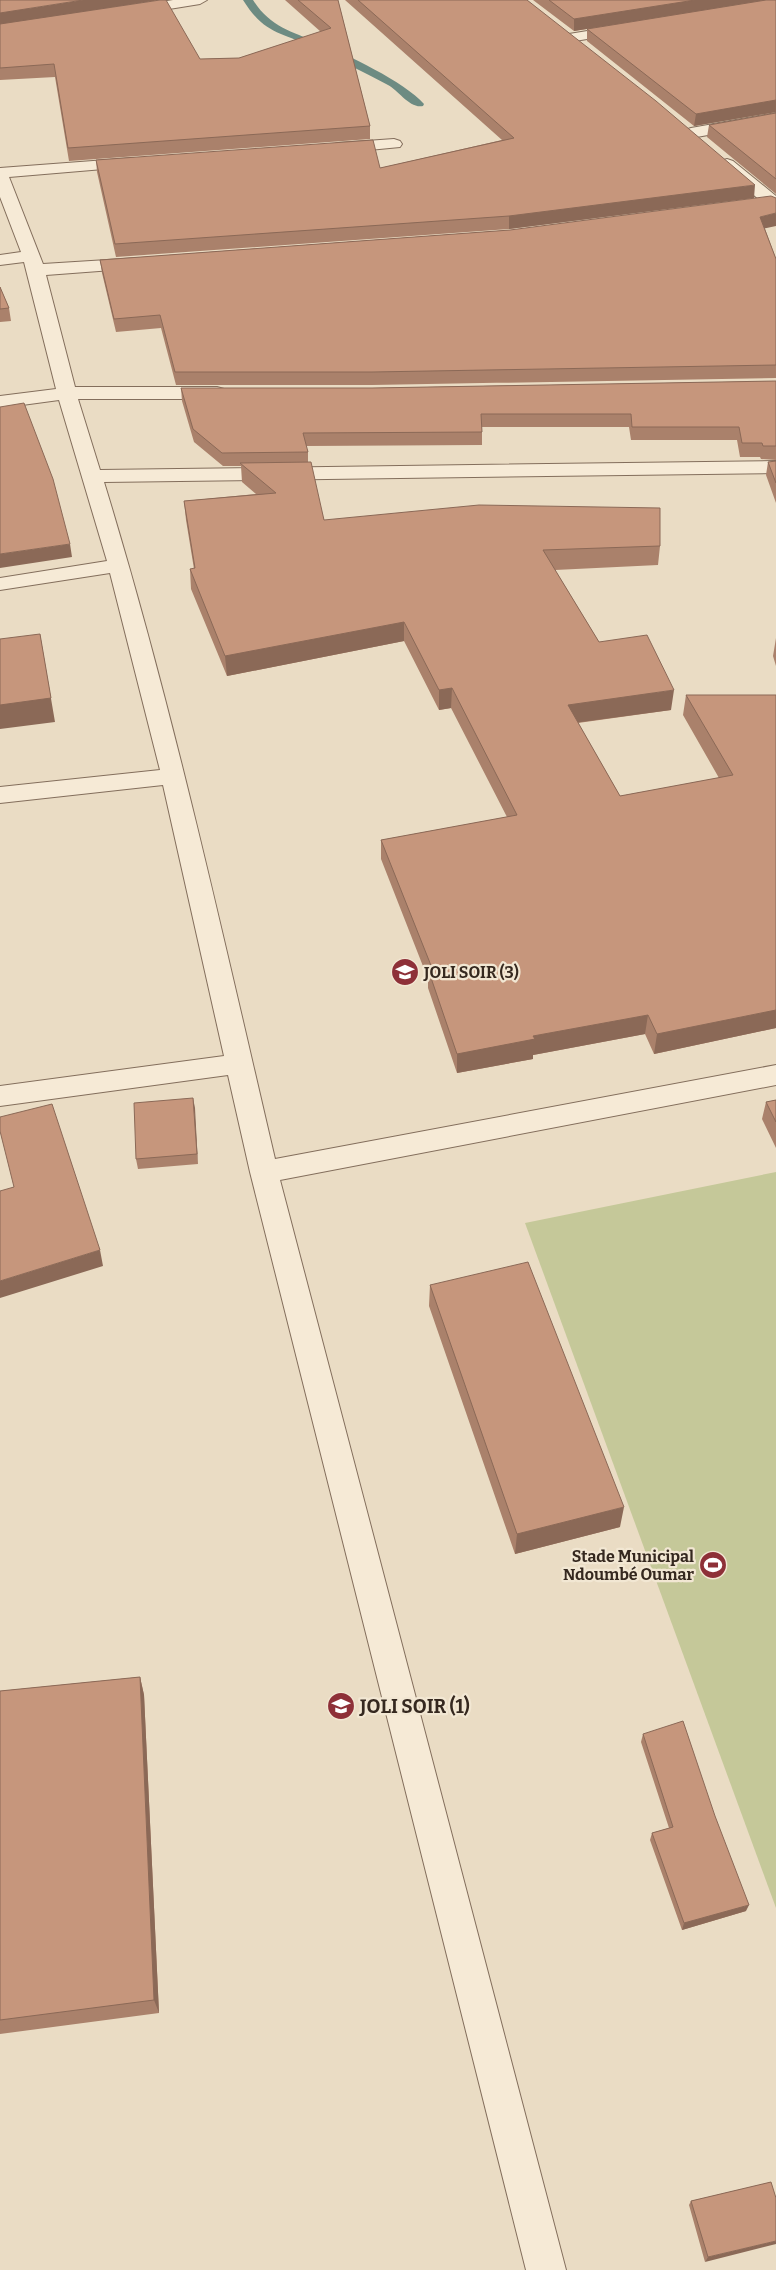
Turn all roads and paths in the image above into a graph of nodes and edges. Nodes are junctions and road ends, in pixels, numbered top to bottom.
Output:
1 (200, 0) edge
2 (114, 13) edge
3 (638, 26) edge
4 (555, 27) edge
5 (569, 38) junction
6 (585, 49) edge
7 (776, 118) edge
8 (676, 121) edge
9 (691, 133) junction
10 (394, 144) dead end
11 (325, 150) edge
12 (148, 162) edge
13 (0, 174) edge
14 (774, 203) edge
15 (753, 204) edge
16 (0, 260) edge
17 (154, 262) edge
18 (33, 263) junction
19 (67, 393) junction
20 (234, 393) edge
21 (0, 402) edge
22 (776, 467) edge
23 (92, 476) junction
24 (120, 565) junction
25 (0, 584) edge
26 (173, 776) junction
27 (0, 795) edge
28 (238, 1064) junction
29 (776, 1075) edge
30 (0, 1096) edge
31 (264, 1172) junction
32 (546, 2270) edge

1 - 2 street
3 - 5 street
4 - 5 street
5 - 6 street
7 - 9 street
8 - 9 street
9 - 14 street
10 - 11 street
12 - 13 street
13 - 18 street
14 - 15 street
16 - 18 street
17 - 18 street
18 - 19 street
19 - 20 street
19 - 21 street
19 - 23 street
22 - 23 street
23 - 24 street
24 - 25 street
24 - 26 street
26 - 27 street
26 - 28 street
28 - 30 street
28 - 31 street
29 - 31 street
31 - 32 street

